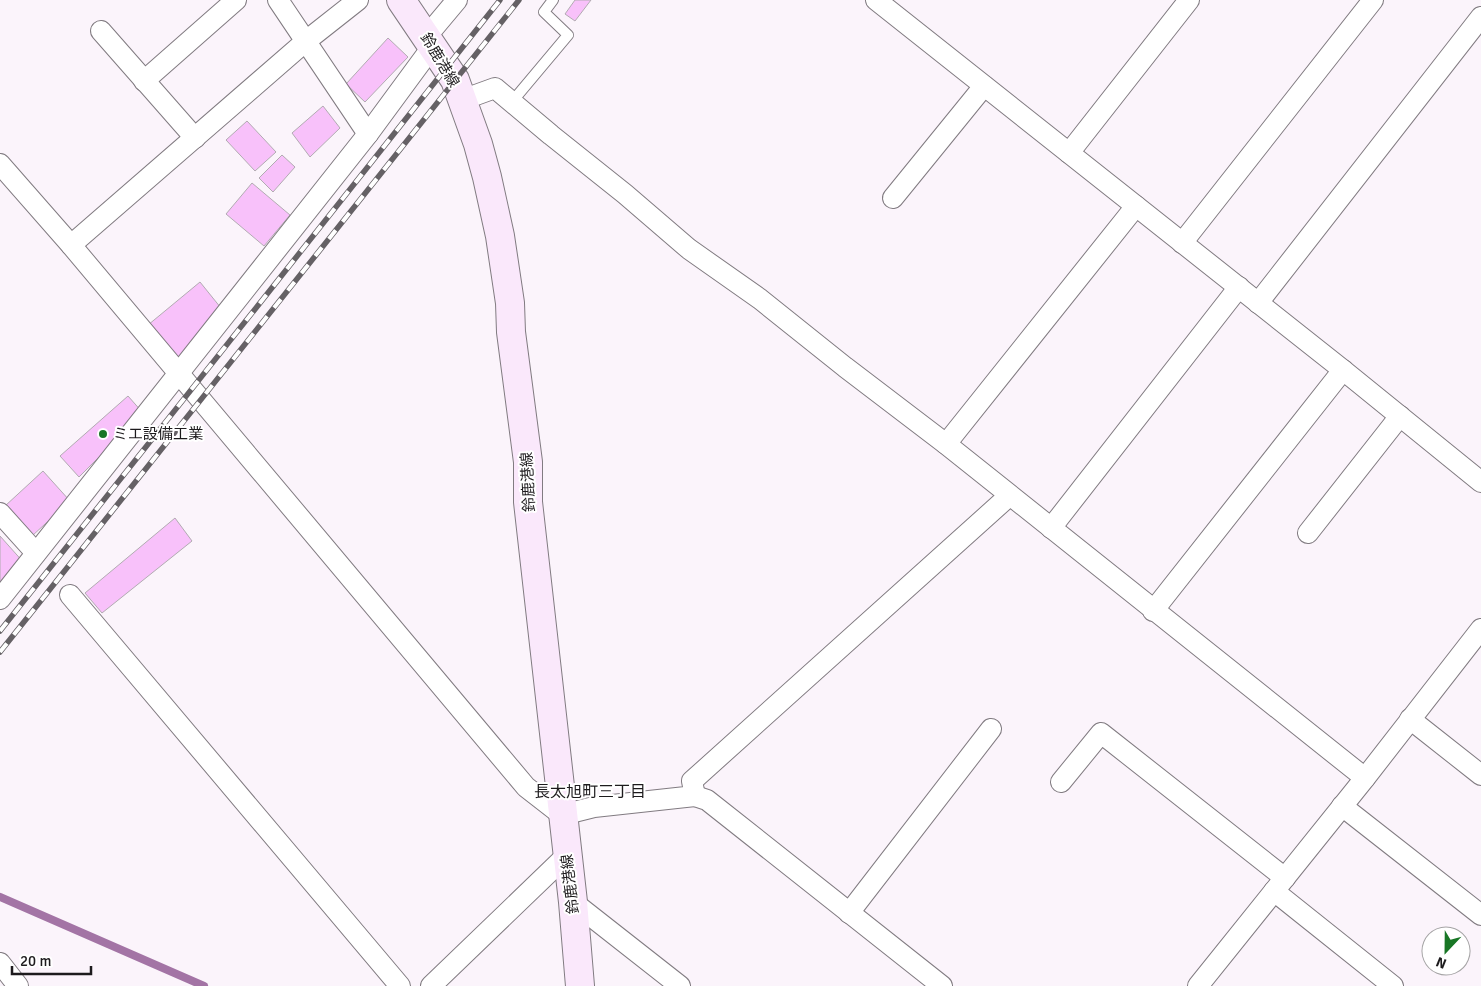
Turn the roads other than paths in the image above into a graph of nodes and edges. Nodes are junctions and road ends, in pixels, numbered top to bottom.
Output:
1 (236, 0) edge
2 (278, 0) edge
3 (358, 0) edge
4 (401, 0) edge
5 (457, 0) edge
6 (553, 0) edge
7 (876, 0) edge
8 (1190, 0) edge
9 (1373, 0) edge
10 (1481, 17) edge
11 (100, 31) dead end
12 (306, 41) junction
13 (429, 42) junction
14 (144, 81) junction
15 (984, 86) junction
16 (462, 100) junction
17 (511, 103) junction
18 (368, 134) junction
19 (195, 138) junction
20 (1069, 153) junction
21 (0, 164) edge
22 (893, 198) dead end
23 (1136, 206) junction
24 (1182, 243) junction
25 (71, 245) junction
26 (1239, 287) junction
27 (1258, 303) junction
28 (1343, 370) junction
29 (178, 373) junction
30 (1400, 416) junction
31 (946, 444) junction
32 (1481, 482) edge
33 (1009, 496) junction
34 (0, 513) edge
35 (1050, 528) junction
36 (1308, 532) dead end
37 (36, 553) junction
38 (70, 595) dead end
39 (0, 598) edge
40 (1154, 611) junction
41 (1481, 628) edge
42 (1410, 719) junction
43 (991, 729) dead end
44 (1481, 775) edge
45 (1365, 778) junction
46 (1061, 782) dead end
47 (695, 796) junction
48 (1342, 806) junction
49 (562, 815) junction
50 (567, 855) junction
51 (1280, 885) junction
52 (573, 902) junction
53 (849, 913) junction
54 (1481, 915) edge
55 (0, 963) edge
56 (1206, 983) edge
57 (18, 986) edge
58 (400, 986) edge
59 (431, 986) edge
60 (580, 986) edge
61 (680, 986) edge
62 (942, 986) edge
63 (1393, 986) edge

1 - 14 street
2 - 12 street
3 - 12 street
4 - 13 main road, 鈴鹿港線
5 - 13 street
6 - 17 lane
7 - 15 street
8 - 20 street
9 - 24 street
10 - 27 street
11 - 14 street
12 - 18 street
12 - 19 street
13 - 16 main road, 鈴鹿港線
13 - 18 street
14 - 19 street
15 - 20 street
15 - 22 street
16 - 17 street
16 - 49 main road, 鈴鹿港線
17 - 31 street
18 - 29 street
19 - 25 street
20 - 23 street
21 - 25 street
23 - 24 street
23 - 31 street
24 - 26 street
25 - 29 street
26 - 27 street
26 - 35 street
27 - 28 street
28 - 30 street
28 - 40 street
29 - 37 street
29 - 49 street
30 - 32 street
30 - 36 street
31 - 33 street
33 - 35 street
33 - 47 street
34 - 37 street
35 - 40 street
37 - 39 street
38 - 58 street
40 - 45 street
41 - 42 street
42 - 44 street
42 - 45 street
43 - 53 street
45 - 48 street
46 - 51 street
47 - 49 street
47 - 53 street
48 - 51 street
48 - 54 street
49 - 50 main road, 鈴鹿港線
50 - 52 main road, 鈴鹿港線
50 - 59 street
51 - 56 street
51 - 63 street
52 - 60 main road, 鈴鹿港線
52 - 61 street
53 - 62 street
55 - 57 street

